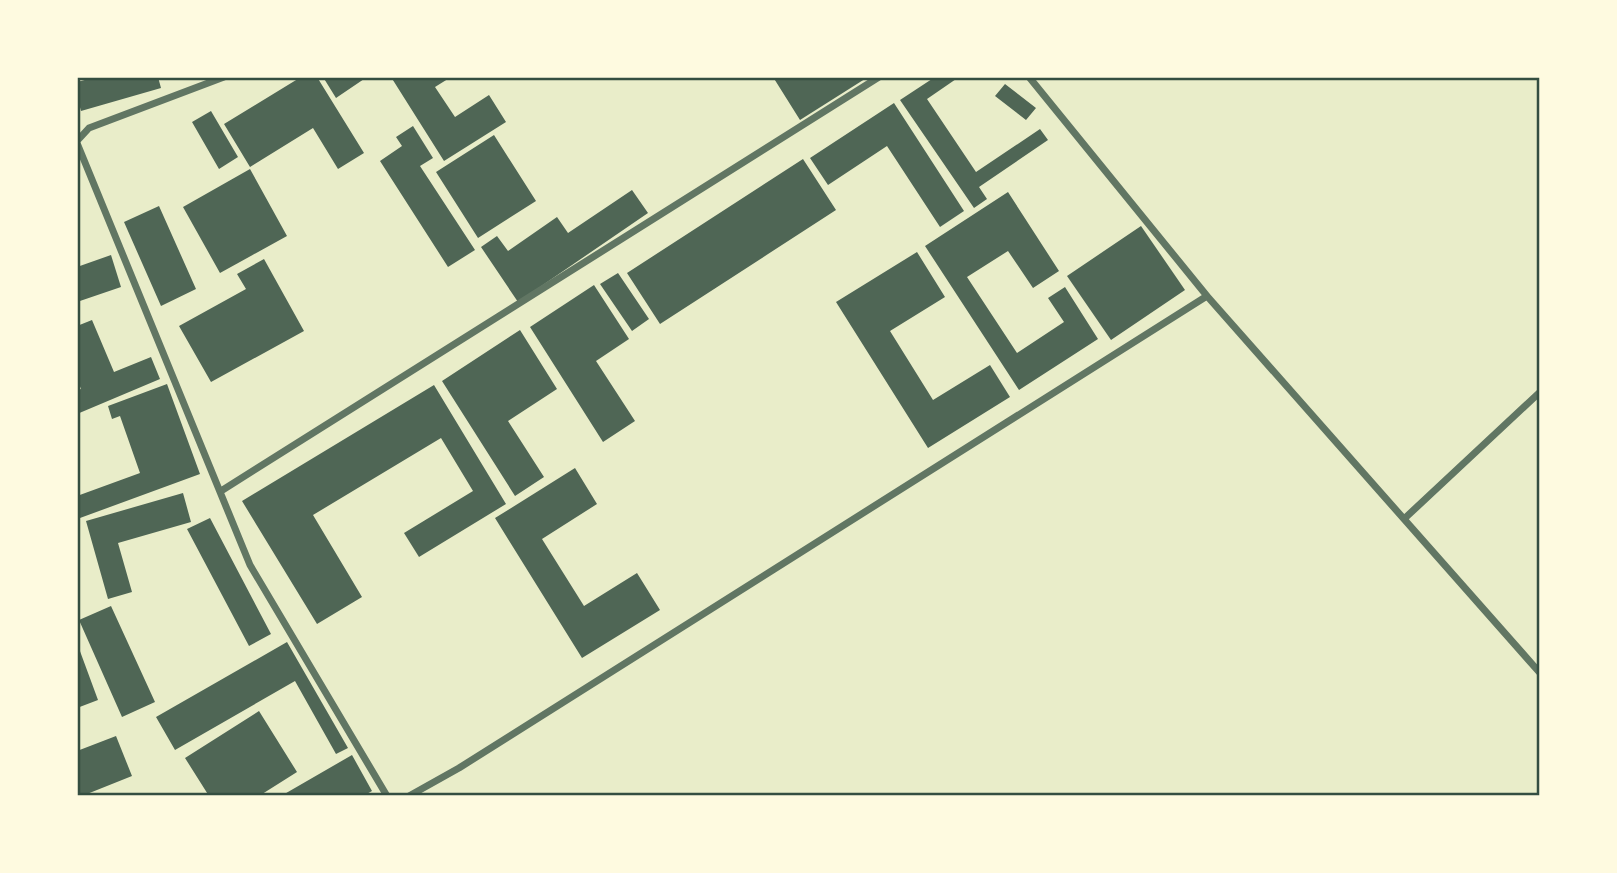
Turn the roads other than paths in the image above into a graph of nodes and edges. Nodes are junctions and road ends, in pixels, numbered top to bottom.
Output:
1 (223, 77) edge
2 (879, 77) edge
3 (1029, 77) edge
4 (77, 142) edge
5 (1207, 296) junction
6 (1540, 392) edge
7 (220, 491) junction
8 (1404, 519) junction
9 (1540, 673) edge
10 (387, 796) edge
11 (409, 796) edge

1 - 4 street
2 - 7 street
3 - 5 street
4 - 7 street
5 - 8 street
5 - 11 street
6 - 8 street
7 - 10 street
8 - 9 street

